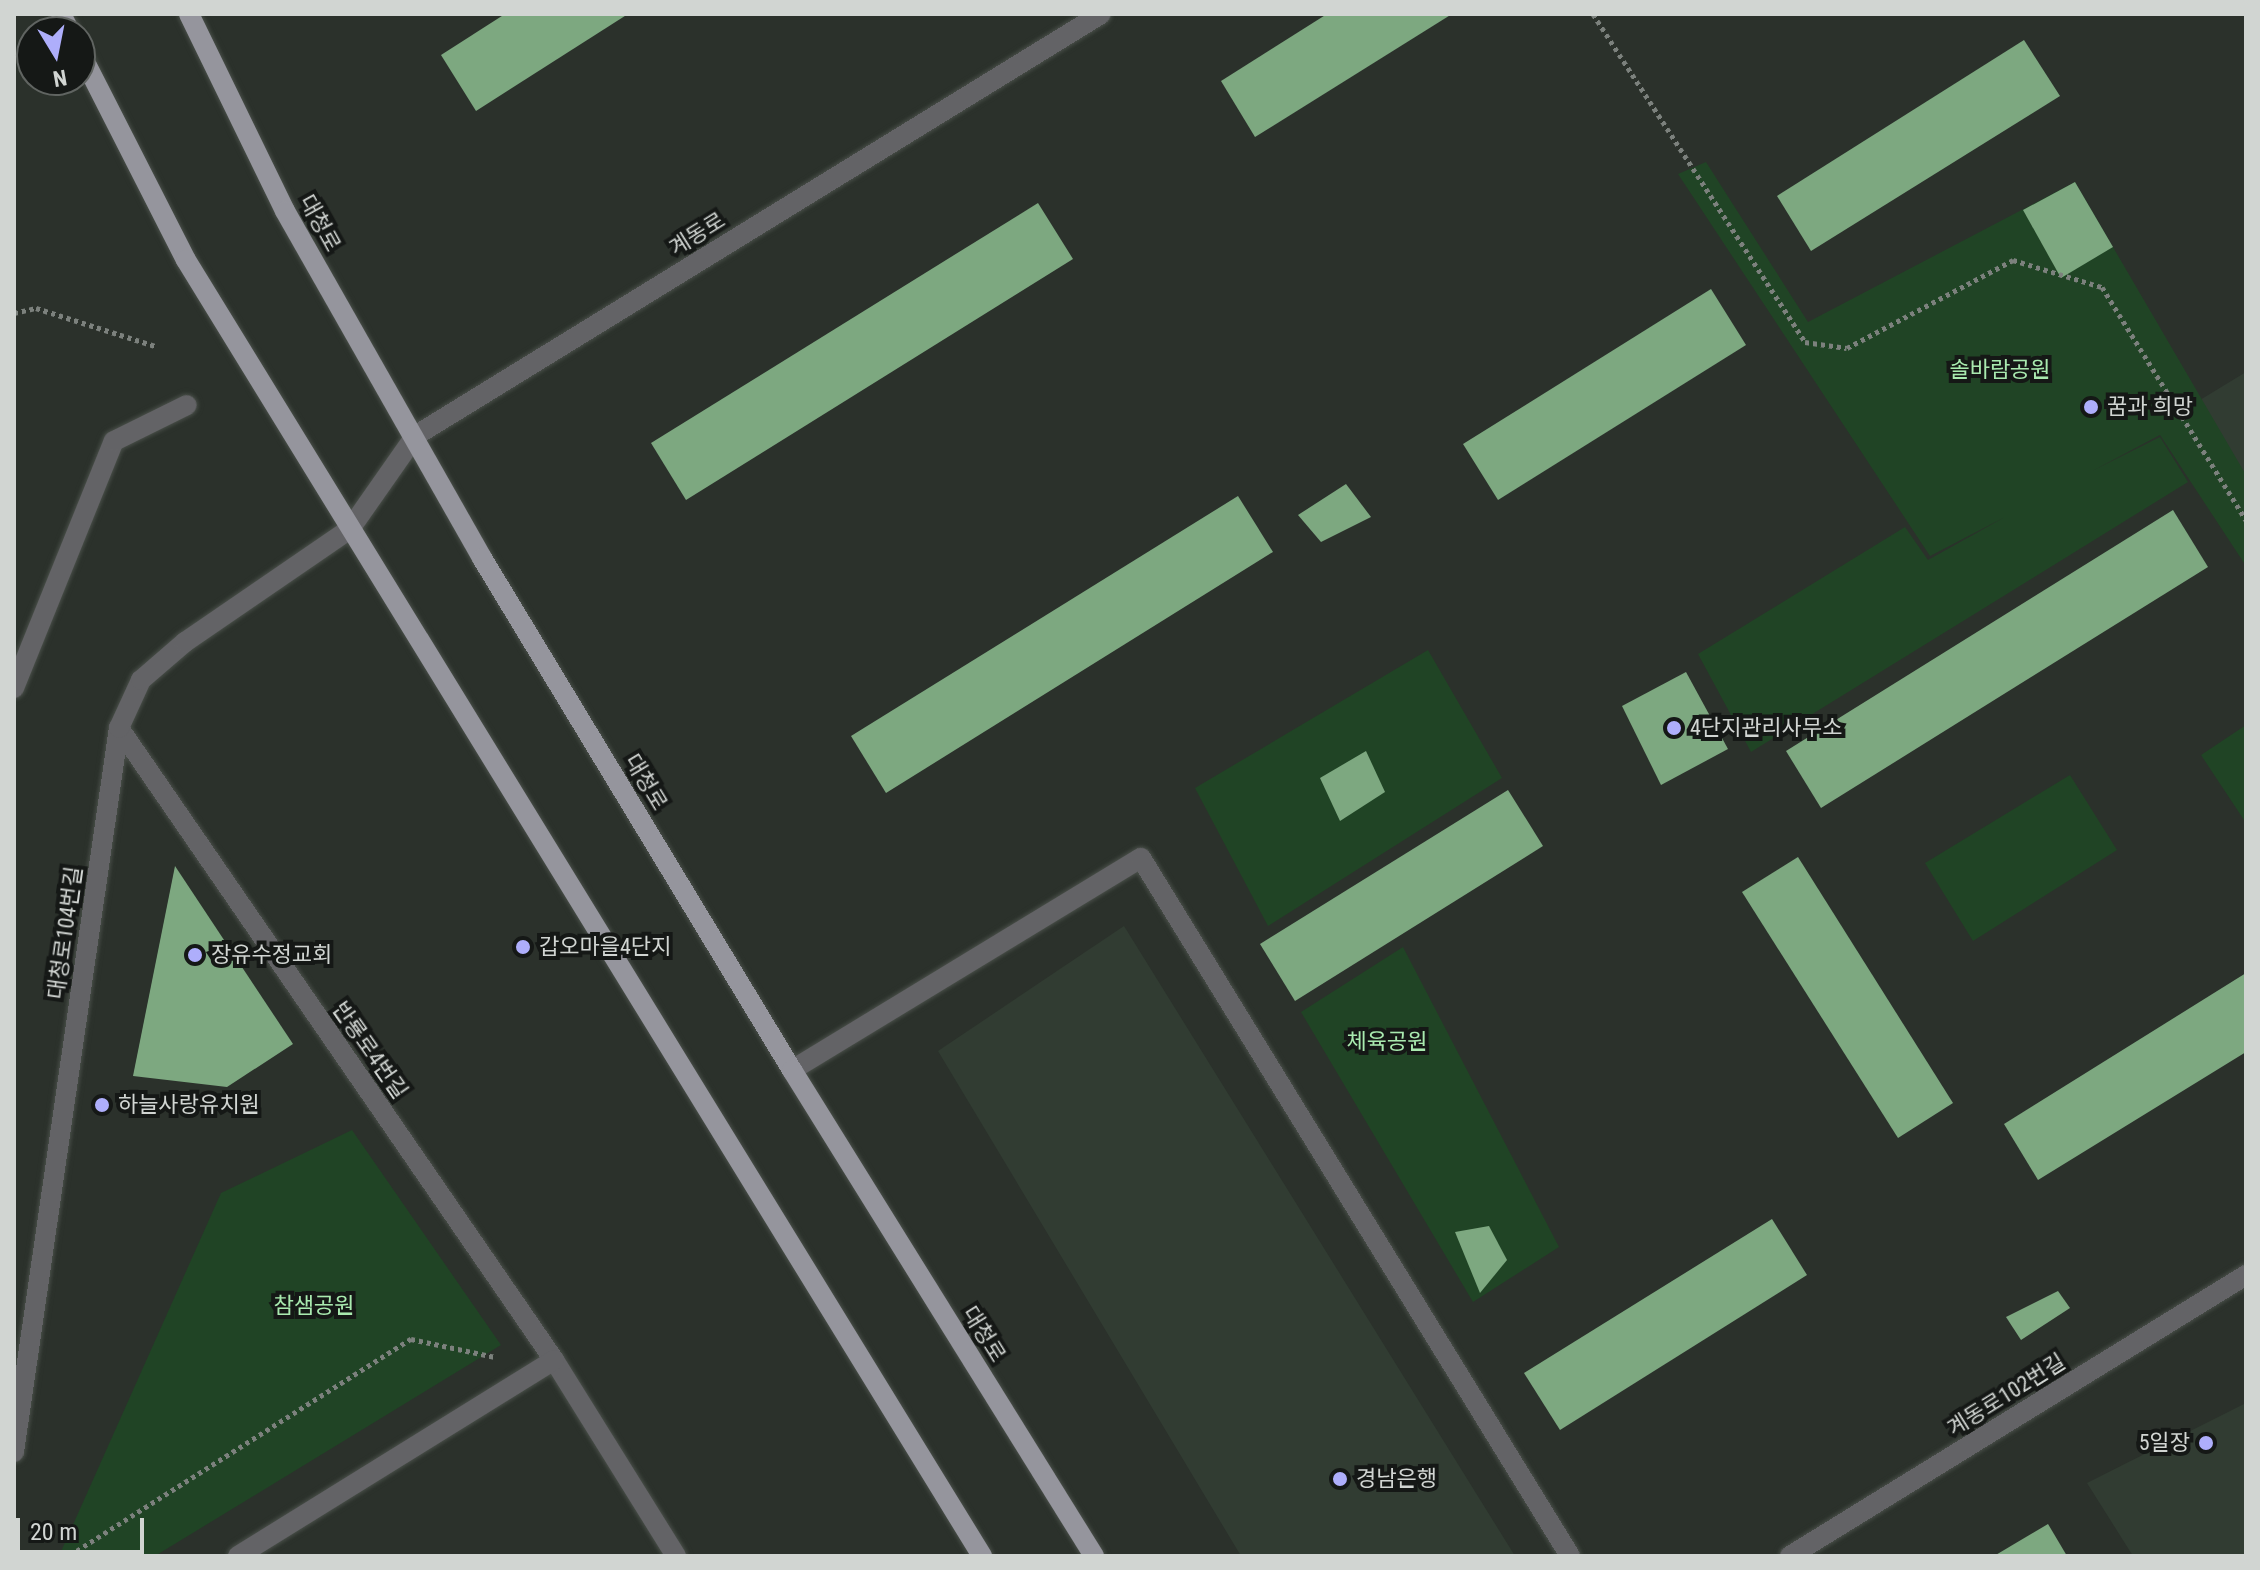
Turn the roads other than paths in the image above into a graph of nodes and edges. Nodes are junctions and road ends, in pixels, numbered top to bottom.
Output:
1 (189, 14) edge
2 (1101, 14) edge
3 (96, 83) edge
4 (187, 405) dead end
5 (415, 436) junction
6 (350, 529) junction
7 (14, 688) edge
8 (119, 728) junction
9 (792, 1070) junction
10 (2246, 1275) edge
11 (549, 1364) junction
12 (14, 1452) edge
13 (238, 1556) edge
14 (676, 1556) edge
15 (982, 1556) edge
16 (1094, 1556) edge
17 (1570, 1556) edge
18 (1790, 1556) edge

1 - 5 main road, 대청로
2 - 5 street, 계동로
3 - 6 main road
4 - 7 street
5 - 6 street, 계동로
5 - 9 main road, 대청로
6 - 8 street, 대청로104번길
6 - 15 main road
8 - 11 street, 반룡로4번길
8 - 12 street, 대청로104번길
9 - 16 main road, 대청로
9 - 17 street
10 - 18 street, 계동로102번길
11 - 13 street
11 - 14 street, 반룡로4번길

